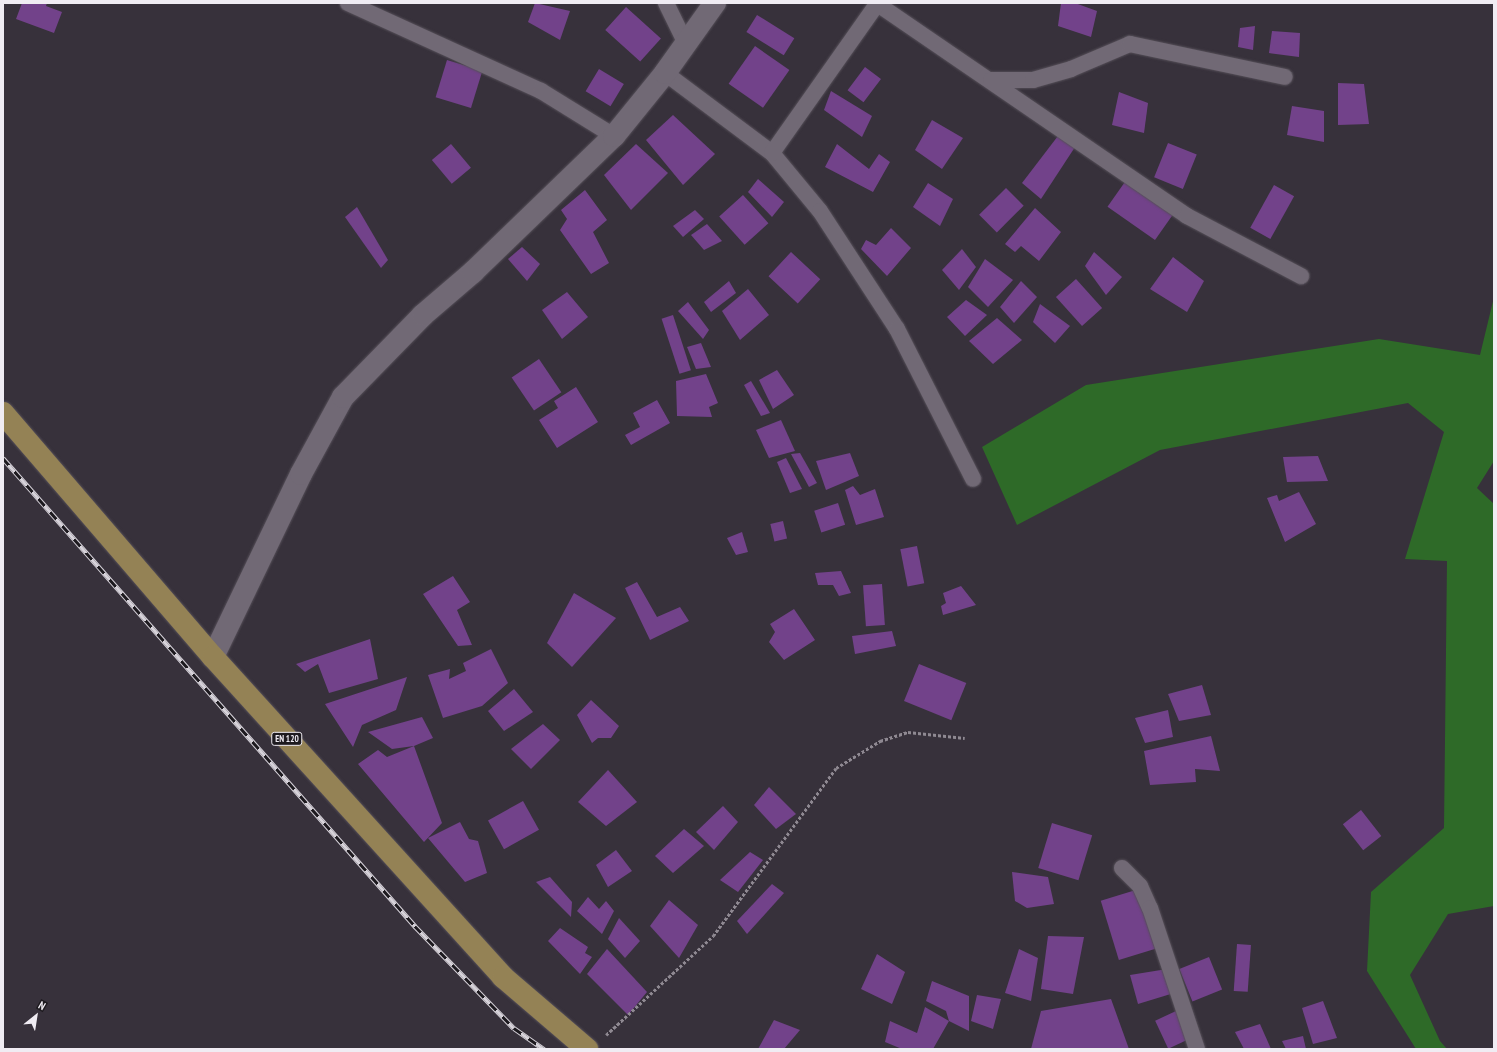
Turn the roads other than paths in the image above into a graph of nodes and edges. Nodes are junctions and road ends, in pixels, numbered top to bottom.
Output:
1 (348, 3) edge
2 (666, 3) edge
3 (715, 3) edge
4 (877, 3) edge
5 (686, 44) junction
6 (665, 72) junction
7 (1285, 77) dead end
8 (991, 80) junction
9 (614, 136) junction
10 (772, 153) junction
11 (1301, 276) dead end
12 (3, 413) edge
13 (973, 479) dead end
14 (213, 658) junction
15 (1122, 868) dead end
16 (595, 1044) edge
17 (1197, 1049) edge

1 - 9 lane
2 - 5 lane
3 - 5 street
4 - 8 lane
4 - 10 lane
5 - 6 street
6 - 9 street
6 - 10 lane
7 - 8 lane
8 - 11 lane
9 - 14 street
10 - 13 lane
12 - 14 main road, EN 120
14 - 16 main road, EN 120
15 - 17 lane

